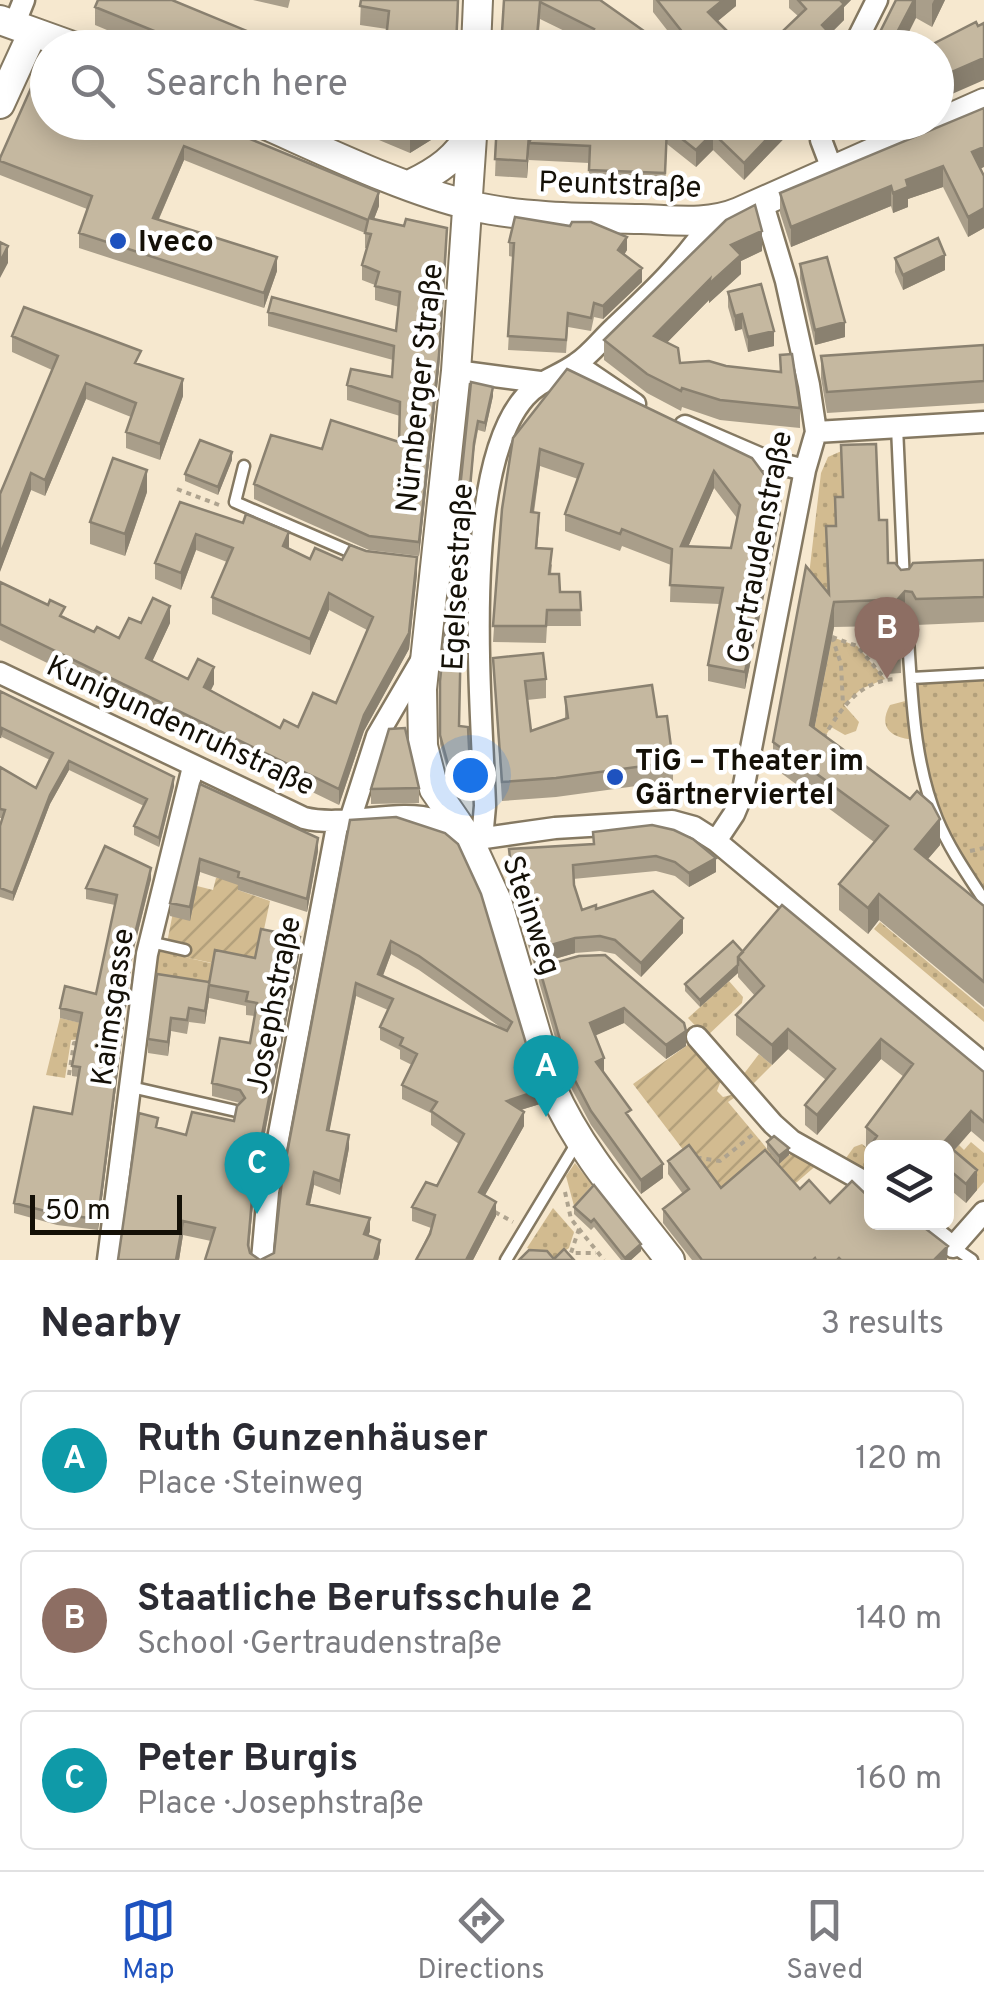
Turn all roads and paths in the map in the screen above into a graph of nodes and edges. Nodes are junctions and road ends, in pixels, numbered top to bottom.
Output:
1 (478, 0) edge
2 (875, 1) edge
3 (18, 20) edge
4 (477, 30) edge
5 (861, 30) edge
6 (984, 103) edge
7 (0, 104) edge
8 (954, 116) edge
9 (303, 140) edge
10 (464, 140) edge
11 (472, 140) edge
12 (821, 140) edge
13 (899, 140) edge
14 (832, 169) junction
15 (411, 184) junction
16 (762, 201) junction
17 (470, 206) junction
18 (711, 221) junction
19 (576, 364) junction
20 (456, 371) junction
21 (540, 382) junction
22 (984, 422) edge
23 (897, 427) junction
24 (816, 432) junction
25 (244, 466) dead end
26 (804, 470) junction
27 (177, 488) dead end
28 (235, 502) junction
29 (367, 559) edge
30 (427, 571) junction
31 (480, 586) junction
32 (904, 588) edge
33 (907, 625) dead end
34 (426, 653) junction
35 (0, 673) edge
36 (984, 674) edge
37 (912, 678) junction
38 (885, 679) junction
39 (844, 705) junction
40 (819, 746) edge
41 (193, 767) junction
42 (344, 820) junction
43 (469, 840) junction
44 (716, 841) junction
45 (984, 900) edge
46 (150, 942) junction
47 (185, 950) dead end
48 (690, 1031) edge
49 (84, 1042) edge
50 (984, 1064) edge
51 (69, 1075) edge
52 (131, 1088) junction
53 (236, 1111) edge
54 (754, 1133) dead end
55 (578, 1141) junction
56 (692, 1163) edge
57 (560, 1168) junction
58 (864, 1182) edge
59 (482, 1205) edge
60 (984, 1212) edge
61 (498, 1214) edge
62 (579, 1229) junction
63 (932, 1230) edge
64 (953, 1247) junction
65 (572, 1253) junction
66 (598, 1253) junction
67 (108, 1260) edge
68 (262, 1260) edge
69 (506, 1260) edge
70 (559, 1260) edge
71 (604, 1260) edge
72 (670, 1260) edge
73 (972, 1260) edge

1 - 4 street
2 - 5 street
3 - 7 street
6 - 8 street, Peuntstraße
9 - 15 street, Peuntstraße
10 - 15 street, Nürnberger Straße
11 - 17 street, Nürnberger Straße
12 - 14 street
13 - 14 street, Peuntstraße
14 - 16 street, Peuntstraße
15 - 17 street, Peuntstraße
16 - 18 street, Peuntstraße
16 - 24 street, Gertraudenstraße
17 - 18 street, Peuntstraße
17 - 20 street, Nürnberger Straße
18 - 19 street, Egelseestraße
19 - 21 street, Egelseestraße
19 - 26 street
20 - 21 street
20 - 30 street, Nürnberger Straße
21 - 31 street, Egelseestraße
22 - 23 street
23 - 24 street
23 - 32 lane
24 - 26 street, Gertraudenstraße
25 - 28 lane
26 - 44 street, Gertraudenstraße
27 - 28 path
28 - 29 lane
30 - 31 lane
30 - 34 street, Nürnberger Straße
31 - 43 street, Egelseestraße
33 - 37 lane
34 - 42 street, Nürnberger Straße
34 - 43 street, Nürnberger Straße
35 - 41 street, Kunigundenruhstraße
36 - 37 lane
37 - 38 path
37 - 45 lane
38 - 39 path
38 - 39 path
39 - 40 path
41 - 42 street, Kunigundenruhstraße
41 - 46 street, Kaimsgasse
42 - 43 street, Steinweg
42 - 68 street, Josephstraße
43 - 44 street
43 - 55 street, Steinweg
44 - 50 street
46 - 47 lane
46 - 52 street, Kaimsgasse
48 - 58 street
49 - 51 path
52 - 53 lane
52 - 67 street, Kaimsgasse
54 - 56 path
55 - 57 lane
55 - 72 street, Steinweg
57 - 62 path
57 - 69 lane
59 - 61 path
60 - 64 street
62 - 65 path
62 - 66 path
63 - 64 street
64 - 73 lane
65 - 66 path
65 - 70 path
66 - 71 path

